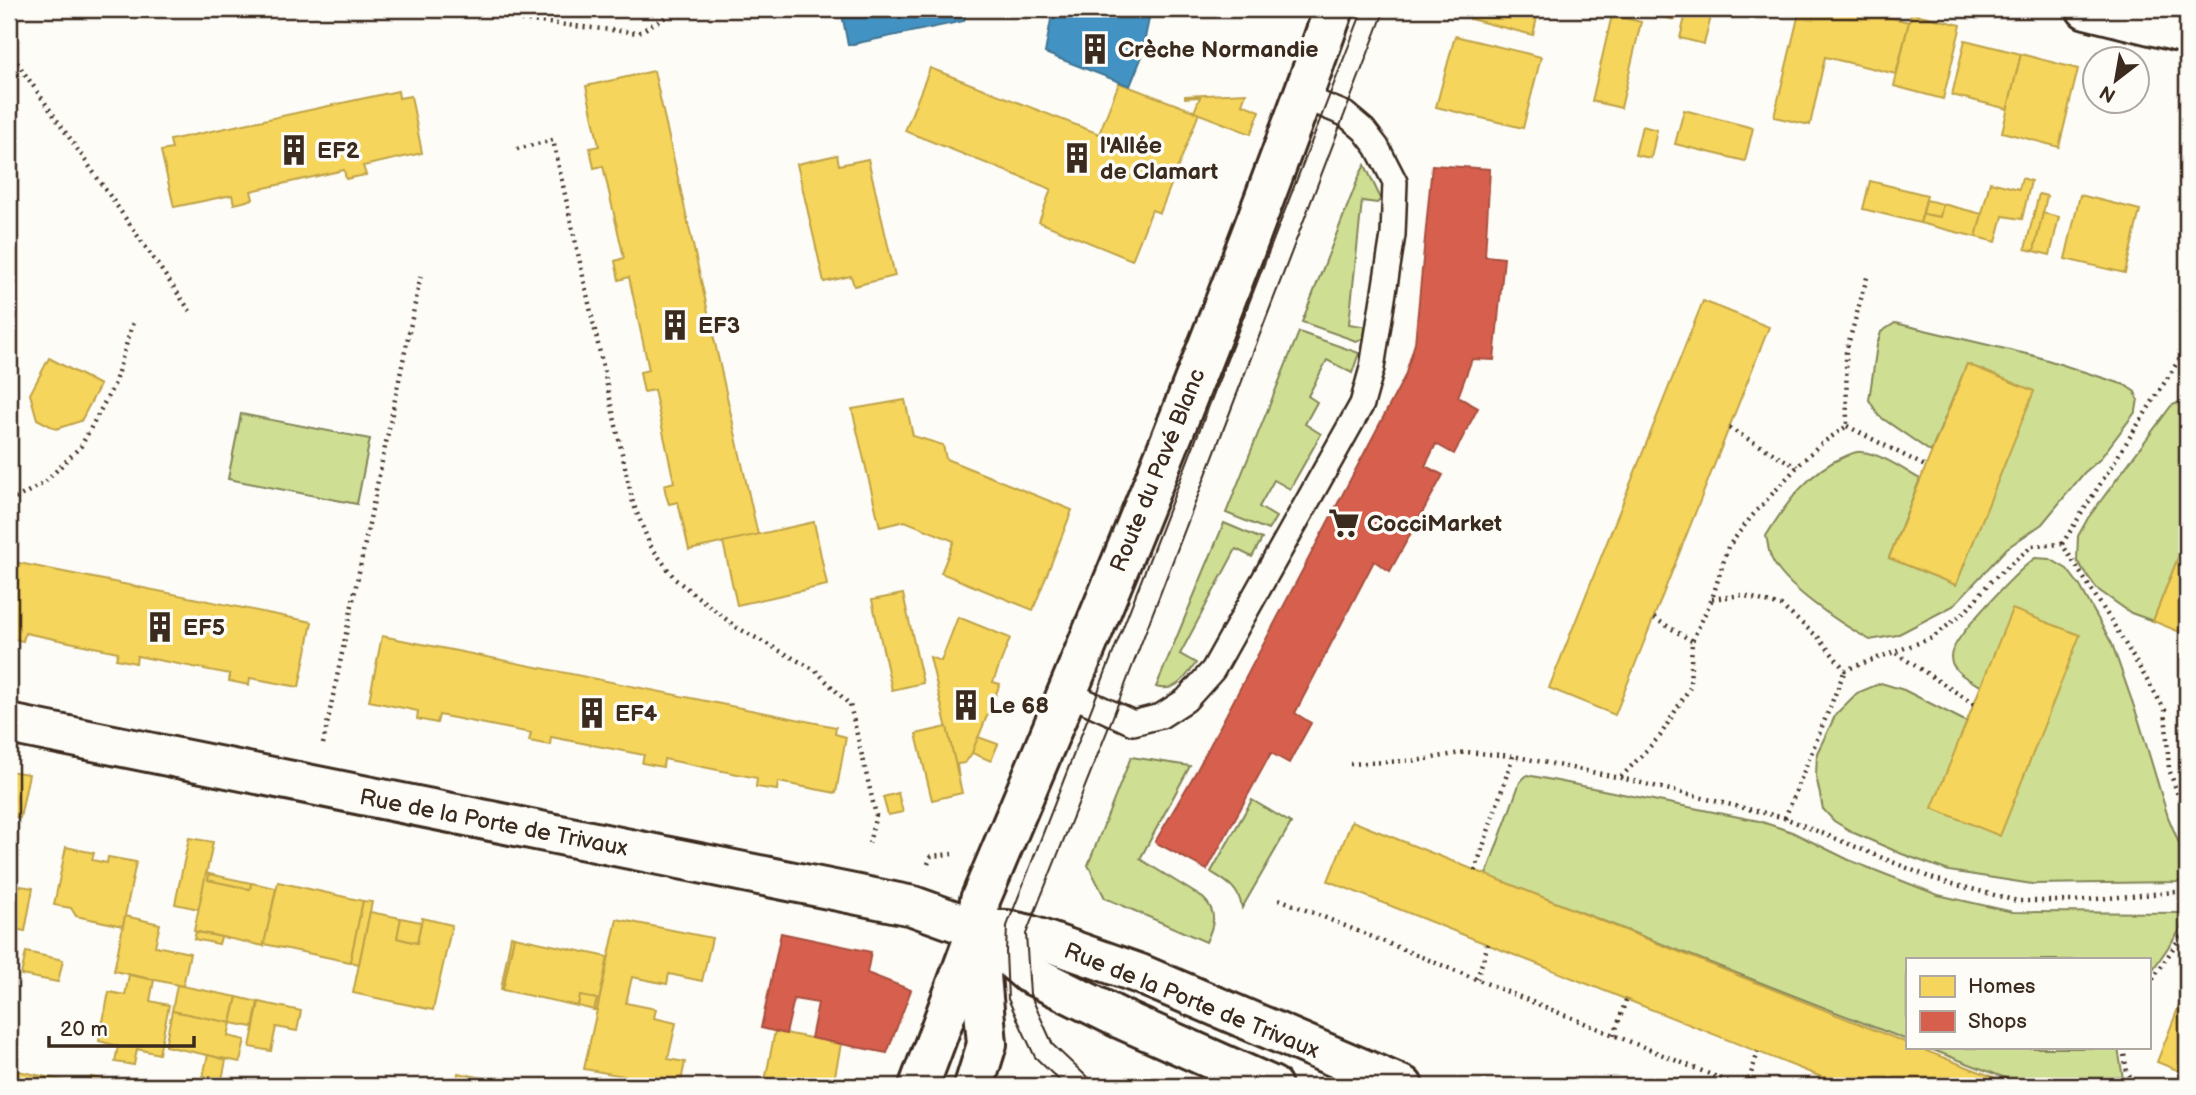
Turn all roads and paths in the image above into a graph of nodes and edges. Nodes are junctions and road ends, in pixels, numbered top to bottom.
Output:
1 (673, 9) edge
2 (1334, 9) edge
3 (2086, 9) edge
4 (521, 20) dead end
5 (2187, 34) edge
6 (9, 51) edge
7 (1303, 97) junction
8 (517, 149) dead end
9 (1868, 274) dead end
10 (421, 275) dead end
11 (190, 311) dead end
12 (134, 319) dead end
13 (2184, 352) dead end
14 (1847, 426) junction
15 (1729, 428) dead end
16 (1926, 466) dead end
17 (1797, 467) junction
18 (9, 502) edge
19 (2062, 544) junction
20 (1712, 599) junction
21 (1654, 618) dead end
22 (1692, 641) junction
23 (1894, 652) junction
24 (1845, 670) junction
25 (1068, 693) junction
26 (1974, 704) dead end
27 (9, 724) edge
28 (1513, 756) junction
29 (1350, 764) dead end
30 (1621, 778) junction
31 (314, 786) junction
32 (1785, 818) junction
33 (2187, 821) edge
34 (869, 843) dead end
35 (1475, 871) dead end
36 (2187, 891) edge
37 (1279, 899) dead end
38 (2187, 927) edge
39 (977, 929) junction
40 (1488, 944) dead end
41 (1477, 979) junction
42 (2150, 983) edge
43 (1626, 1000) dead end
44 (1614, 1035) junction
45 (2123, 1050) edge
46 (1758, 1052) dead end
47 (919, 1086) edge
48 (974, 1086) edge
49 (1272, 1086) edge
50 (1403, 1086) edge
51 (1740, 1086) edge
52 (1746, 1086) edge
53 (2136, 1086) edge

1 - 4 path
2 - 7 street, Route du Pavé Blanc
3 - 5 street
6 - 11 path
7 - 25 street, Route du Pavé Blanc
7 - 25 lane
8 - 34 path
9 - 14 path
10 - 31 path
12 - 18 path
13 - 19 path
14 - 16 path
14 - 17 path
15 - 17 path
17 - 20 path
19 - 23 path
19 - 33 path
20 - 22 path
20 - 24 path
21 - 22 path
22 - 30 path
23 - 24 path
23 - 26 path
24 - 32 path
25 - 39 street, Route du Pavé Blanc
27 - 31 street, Rue de la Porte de Trivaux
28 - 29 path
28 - 30 path
28 - 35 path
30 - 32 path
31 - 39 street, Rue de la Porte de Trivaux
32 - 36 path
37 - 41 path
38 - 42 path
39 - 47 street, Route du Pavé Blanc
39 - 48 street, Route du Pavé Blanc
39 - 49 street, Rue de la Porte de Trivaux
39 - 50 street, Rue de la Porte de Trivaux
40 - 41 path
41 - 44 path
43 - 44 path
44 - 51 path
45 - 53 path
46 - 52 path

